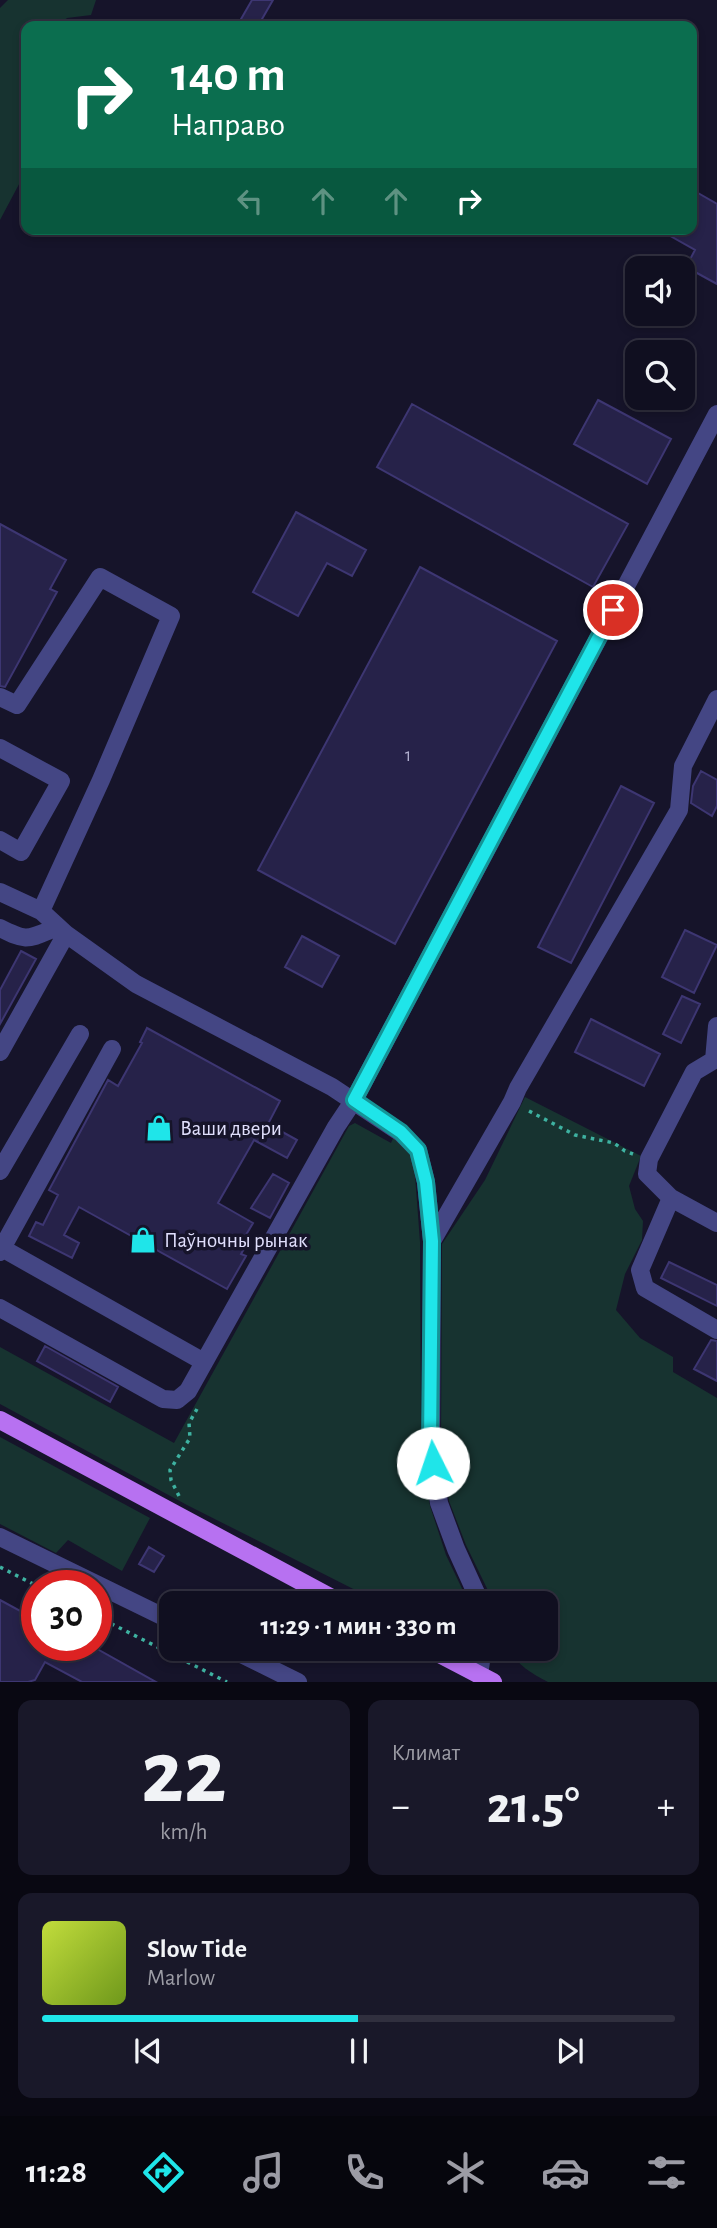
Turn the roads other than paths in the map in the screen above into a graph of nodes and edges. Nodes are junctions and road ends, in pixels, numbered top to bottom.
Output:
1 (717, 414) edge
2 (0, 697) edge
3 (717, 699) edge
4 (0, 748) edge
5 (0, 841) edge
6 (0, 892) edge
7 (41, 911) junction
8 (0, 928) edge
9 (66, 934) junction
10 (717, 1026) edge
11 (80, 1034) dead end
12 (112, 1049) dead end
13 (0, 1052) edge
14 (715, 1061) edge
15 (354, 1100) junction
16 (0, 1171) edge
17 (671, 1198) junction
18 (717, 1223) edge
19 (432, 1241) junction
20 (1, 1249) edge
21 (0, 1308) edge
22 (717, 1330) edge
23 (204, 1362) junction
24 (0, 1420) edge
25 (0, 1537) edge
26 (319, 1591) edge
27 (475, 1591) edge
28 (159, 1614) edge
29 (255, 1661) edge
30 (452, 1661) edge
31 (484, 1661) edge
32 (486, 1679) edge
33 (298, 1682) edge

1 - 15 street
2 - 7 street
3 - 19 street
4 - 5 street
6 - 7 street
7 - 9 street
8 - 9 street
9 - 13 street
9 - 15 street
10 - 14 street
11 - 16 street
12 - 20 street
14 - 17 street
15 - 19 street
15 - 23 street
17 - 18 street
17 - 22 street
19 - 27 street
20 - 23 street
21 - 23 street
24 - 26 main road
25 - 28 street
29 - 33 street
30 - 32 main road
31 - 32 street

